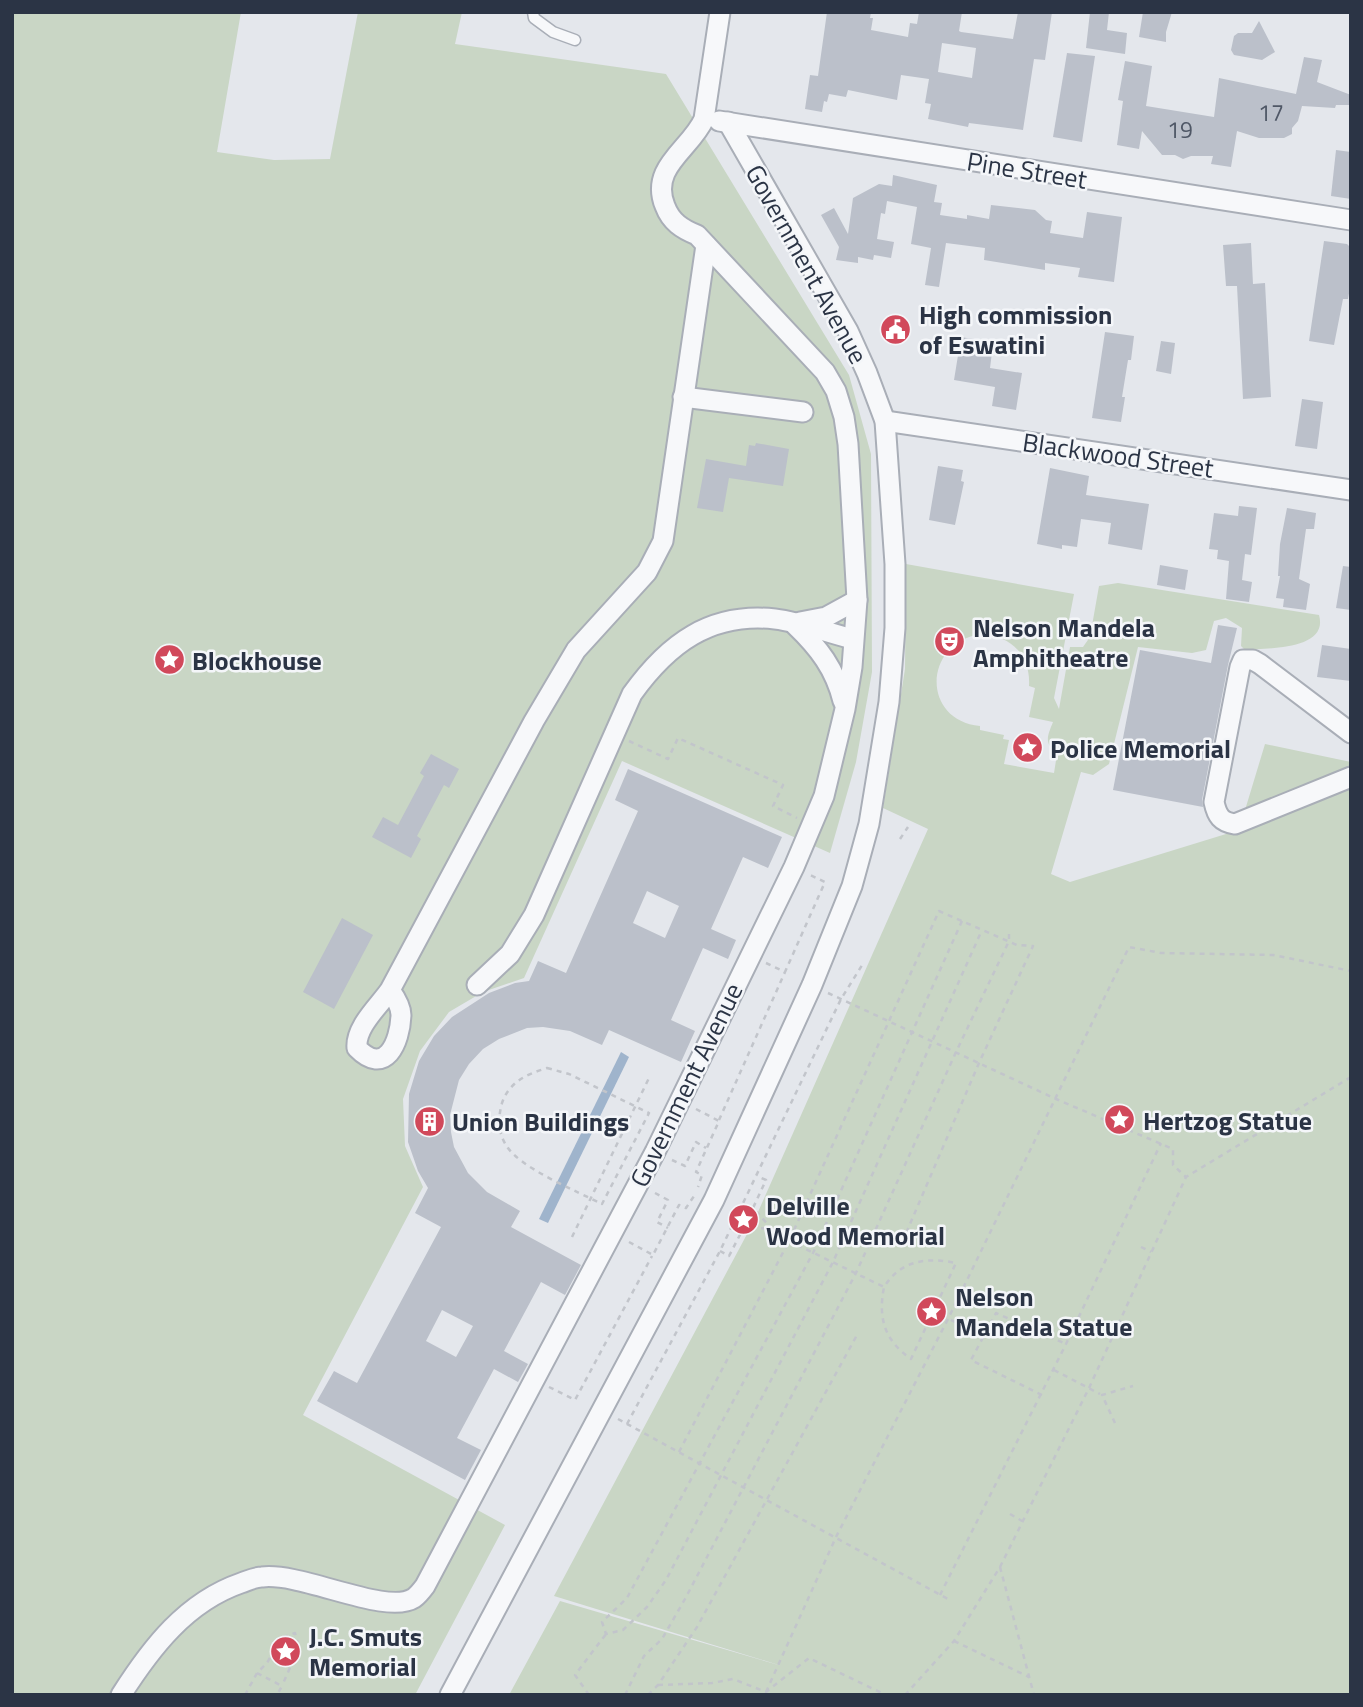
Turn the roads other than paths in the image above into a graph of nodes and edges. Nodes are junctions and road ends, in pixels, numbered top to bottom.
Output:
1 (533, 12) edge
2 (720, 12) edge
3 (575, 40) dead end
4 (704, 119) junction
5 (727, 122) junction
6 (1351, 220) edge
7 (706, 245) junction
8 (683, 397) junction
9 (803, 412) dead end
10 (885, 421) junction
11 (1351, 489) edge
12 (856, 600) junction
13 (793, 623) junction
14 (853, 639) junction
15 (845, 709) junction
16 (1351, 733) edge
17 (1351, 777) edge
18 (477, 985) dead end
19 (390, 990) dead end
20 (121, 1695) edge
21 (450, 1695) edge

1 - 3 lane
2 - 4 street, Government Avenue
4 - 5 street, Pine Street
4 - 7 street, Government Avenue
5 - 6 street, Pine Street
5 - 10 street, Government Avenue
7 - 8 street
7 - 12 street, Government Avenue
8 - 9 street
8 - 19 street
10 - 11 street, Blackwood Street
10 - 21 street, Government Avenue
12 - 13 street
12 - 14 street, Government Avenue
13 - 14 street
13 - 15 street
13 - 18 street
14 - 15 street, Government Avenue
15 - 20 street, Government Avenue
16 - 17 street

